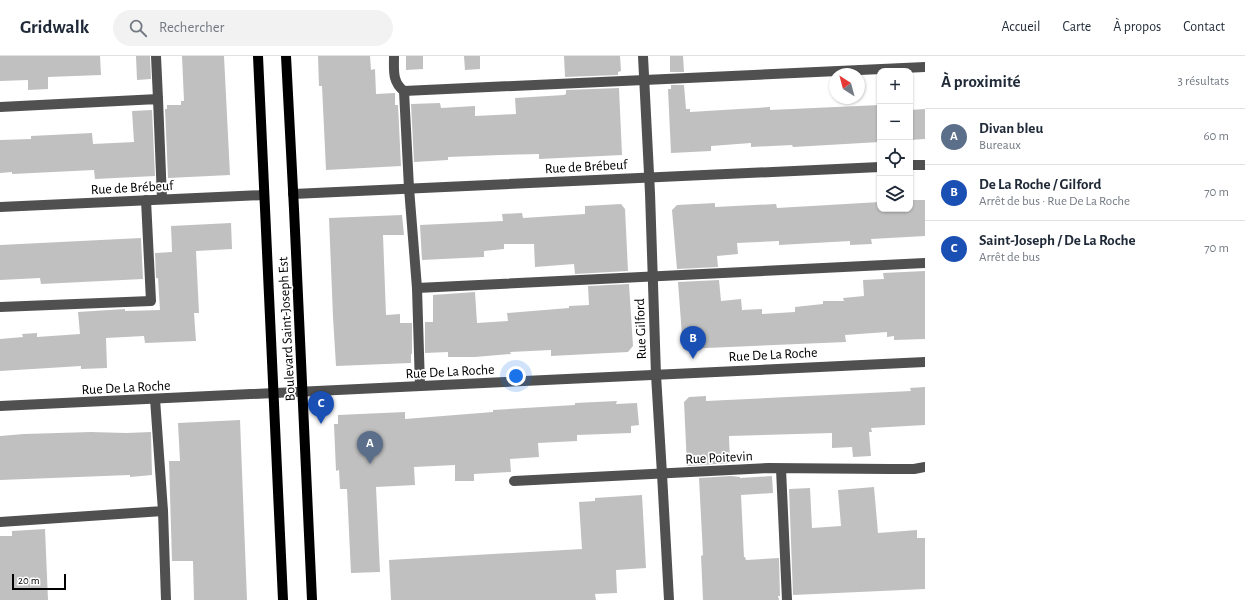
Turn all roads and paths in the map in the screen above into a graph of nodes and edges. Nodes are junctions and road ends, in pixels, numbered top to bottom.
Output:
1 (156, 56) edge
2 (258, 56) edge
3 (286, 56) edge
4 (394, 56) edge
5 (643, 56) edge
6 (925, 67) edge
7 (644, 80) junction
8 (404, 92) junction
9 (158, 99) junction
10 (0, 106) edge
11 (913, 165) edge
12 (925, 165) edge
13 (877, 167) edge
14 (649, 177) junction
15 (409, 188) junction
16 (294, 194) junction
17 (264, 195) junction
18 (146, 200) junction
19 (162, 200) junction
20 (0, 207) edge
21 (925, 263) edge
22 (653, 277) junction
23 (417, 288) junction
24 (0, 307) edge
25 (925, 362) edge
26 (656, 374) junction
27 (420, 386) junction
28 (302, 392) junction
29 (273, 393) junction
30 (155, 399) junction
31 (0, 406) edge
32 (925, 467) edge
33 (780, 469) junction
34 (662, 474) junction
35 (514, 481) dead end
36 (163, 512) junction
37 (0, 522) edge
38 (166, 600) edge
39 (283, 600) edge
40 (312, 600) edge
41 (669, 600) edge
42 (786, 600) edge

1 - 9 street
2 - 17 main road, Boulevard Saint-Joseph Est
3 - 16 main road, Boulevard Saint-Joseph Est
4 - 8 street
5 - 7 street, Rue Gilford
6 - 7 street
7 - 8 street
7 - 14 street, Rue Gilford
8 - 15 street
9 - 10 street
9 - 19 street
11 - 12 street
13 - 14 street, Rue de Brébeuf
14 - 15 street, Rue de Brébeuf
14 - 22 street, Rue Gilford
15 - 16 street, Rue de Brébeuf
15 - 23 street
16 - 28 main road, Boulevard Saint-Joseph Est
17 - 19 street, Rue de Brébeuf
17 - 29 main road, Boulevard Saint-Joseph Est
18 - 19 street, Rue de Brébeuf
18 - 20 street, Rue de Brébeuf
18 - 24 street
21 - 22 street
22 - 23 street
22 - 26 street, Rue Gilford
23 - 27 street
25 - 26 street, Rue De La Roche
26 - 27 street, Rue De La Roche
26 - 34 street, Rue Gilford
27 - 28 street, Rue De La Roche
28 - 29 street, Rue De La Roche
28 - 40 main road, Boulevard Saint-Joseph Est
29 - 30 street, Rue De La Roche
29 - 39 main road, Boulevard Saint-Joseph Est
30 - 31 street, Rue De La Roche
30 - 36 street
32 - 33 street, Rue Poitevin
33 - 34 street, Rue Poitevin
33 - 42 street
34 - 35 street, Rue Poitevin
34 - 41 street, Rue Gilford
36 - 37 street
36 - 38 street

